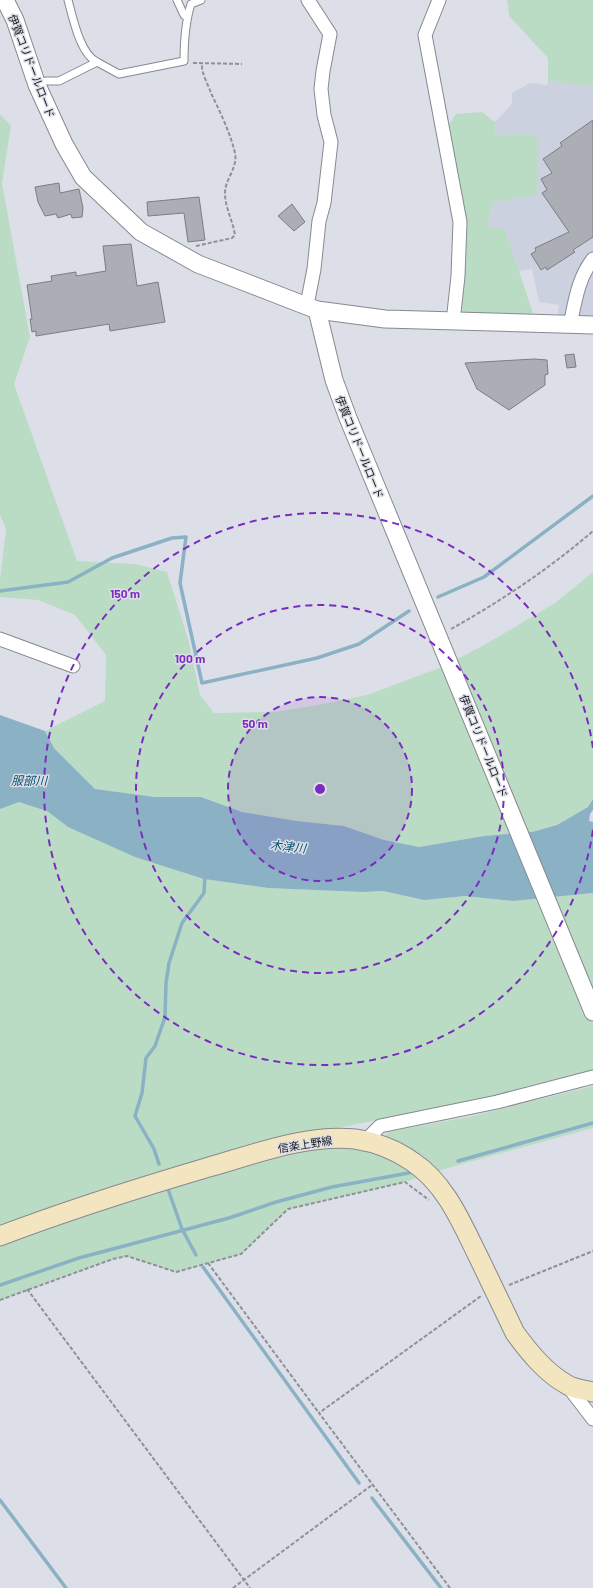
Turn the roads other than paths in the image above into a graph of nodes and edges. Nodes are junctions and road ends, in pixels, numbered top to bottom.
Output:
1 (5, 0) edge
2 (68, 0) edge
3 (177, 0) edge
4 (201, 0) edge
5 (308, 0) edge
6 (439, 0) edge
7 (187, 17) junction
8 (97, 62) junction
9 (36, 84) junction
10 (593, 259) edge
11 (312, 307) junction
12 (454, 322) junction
13 (570, 325) junction
14 (593, 326) edge
15 (0, 638) edge
16 (74, 666) dead end
17 (593, 1012) edge
18 (593, 1077) edge
19 (369, 1142) junction
20 (0, 1236) edge
21 (567, 1385) junction
22 (593, 1392) edge
23 (593, 1419) edge

1 - 9 street, 伊賀コリドールロード
2 - 8 lane
3 - 7 lane
4 - 7 lane
5 - 11 street
6 - 12 street
7 - 8 lane
8 - 9 lane
9 - 11 street, 伊賀コリドールロード
10 - 13 street
11 - 12 street
11 - 17 street, 伊賀コリドールロード
12 - 13 street
13 - 14 street
15 - 16 street
18 - 19 street
19 - 20 main road, 信楽上野線
19 - 21 main road, 信楽上野線
21 - 22 main road, 信楽上野線
21 - 23 street

